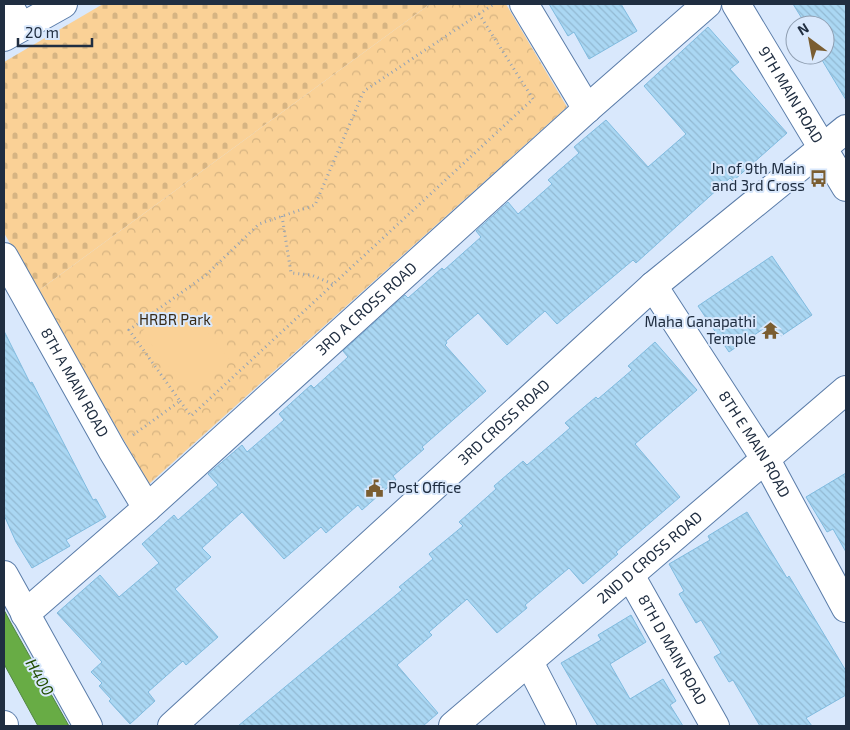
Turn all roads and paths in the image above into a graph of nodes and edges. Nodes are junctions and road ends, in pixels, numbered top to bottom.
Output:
1 (63, 4) edge
2 (494, 4) edge
3 (524, 4) edge
4 (707, 4) edge
5 (736, 4) edge
6 (479, 14) junction
7 (11, 22) edge
8 (587, 109) junction
9 (846, 129) edge
10 (824, 149) junction
11 (846, 187) edge
12 (282, 216) junction
13 (4, 257) edge
14 (333, 284) junction
15 (653, 286) junction
16 (846, 390) edge
17 (180, 401) junction
18 (112, 450) junction
19 (766, 460) junction
20 (147, 508) junction
21 (4, 575) edge
22 (630, 575) junction
23 (846, 608) edge
24 (25, 614) junction
25 (529, 662) junction
26 (88, 726) edge
27 (172, 726) edge
28 (452, 726) edge
29 (562, 726) edge
30 (714, 726) edge

1 - 7 street
2 - 6 path
3 - 8 street
4 - 8 street, 3RD A CROSS ROAD
5 - 10 street, 9TH MAIN ROAD
6 - 12 path
6 - 14 path
8 - 20 street, 3RD A CROSS ROAD
9 - 10 street, 3RD CROSS ROAD
10 - 11 street, 9TH MAIN ROAD
10 - 15 street, 3RD CROSS ROAD
12 - 14 path
12 - 17 path
13 - 18 street, 8TH A MAIN ROAD
14 - 17 path
15 - 19 street, 8TH E MAIN ROAD
15 - 27 street, 3RD CROSS ROAD
16 - 19 street, 2ND D CROSS ROAD
17 - 18 path
18 - 20 street, 8TH A MAIN ROAD
19 - 22 street, 2ND D CROSS ROAD
19 - 23 street, 8TH E MAIN ROAD
20 - 24 street, 3RD A CROSS ROAD
21 - 24 street
22 - 25 street, 2ND D CROSS ROAD
22 - 30 street, 8TH D MAIN ROAD
24 - 26 street
25 - 28 street, 2ND D CROSS ROAD
25 - 29 street

